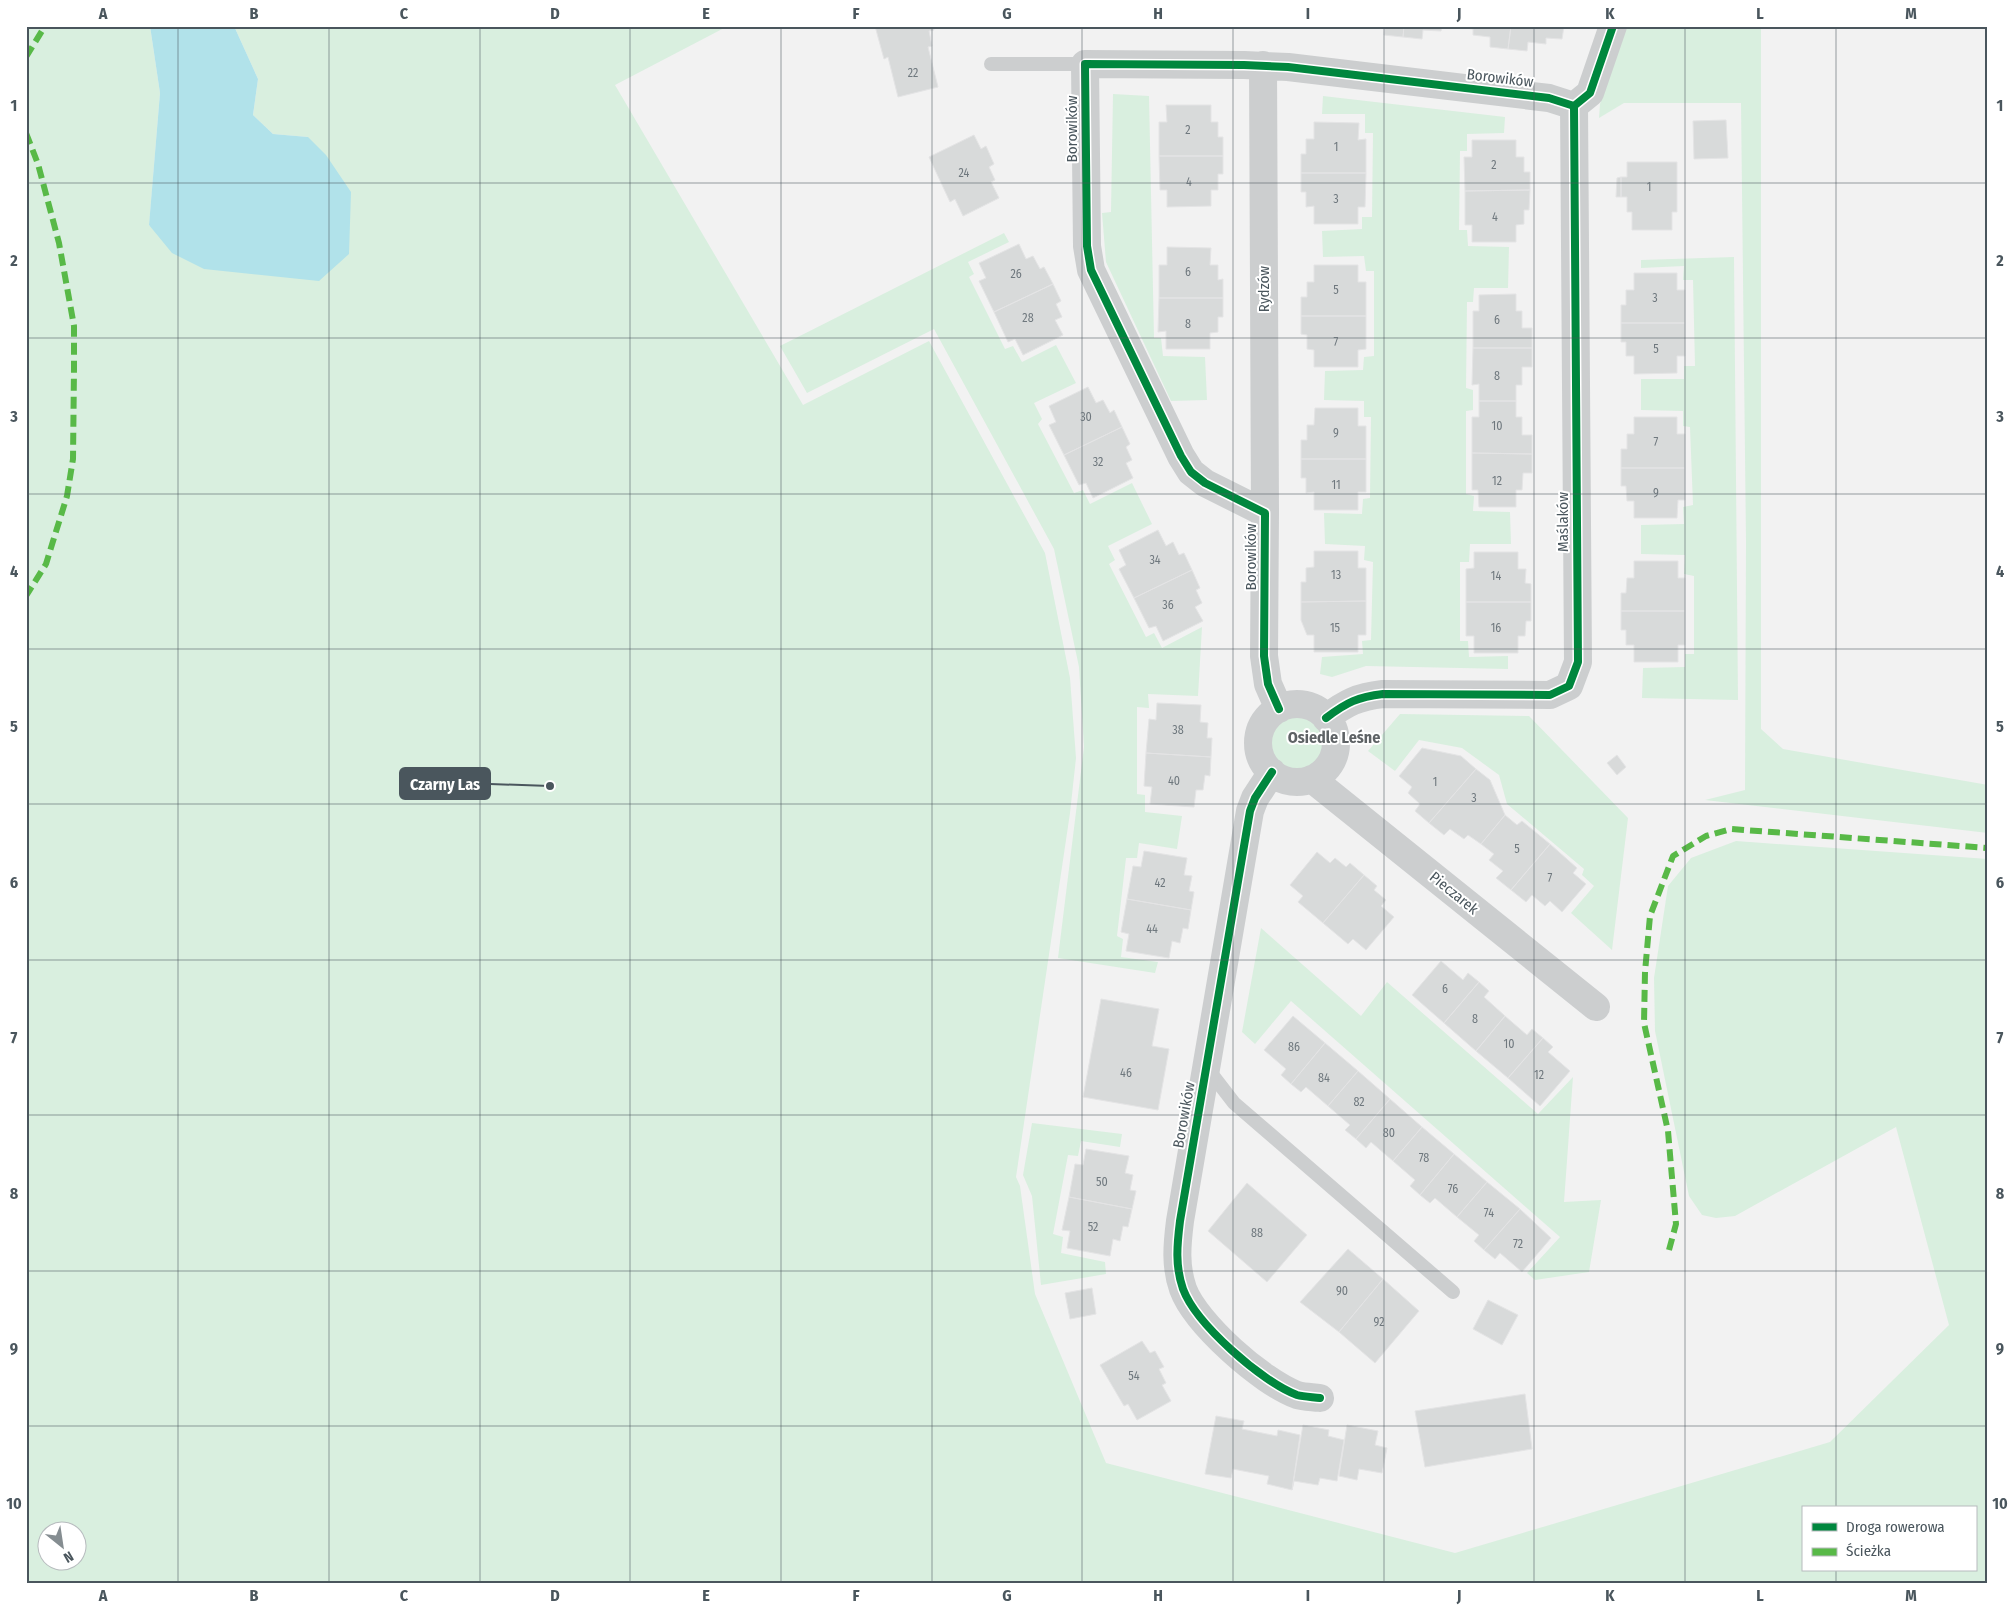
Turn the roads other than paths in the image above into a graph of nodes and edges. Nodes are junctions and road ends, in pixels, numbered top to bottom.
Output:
1 (1613, 26) edge
2 (991, 64) dead end
3 (1085, 64) junction
4 (1263, 65) junction
5 (1574, 106) junction
6 (1265, 514) junction
7 (1279, 709) junction
8 (1326, 718) junction
9 (1272, 772) junction
10 (1312, 779) junction
11 (1596, 1007) dead end
12 (1206, 1068) junction
13 (1453, 1292) dead end
14 (1320, 1398) dead end

1 - 5 street
2 - 3 lane, Borowików
3 - 4 street, Borowików
3 - 6 street, Borowików
4 - 5 street, Borowików
4 - 6 street, Rydzów
5 - 8 street, Maślaków
6 - 7 street, Borowików
7 - 8 street
7 - 9 street
8 - 10 street
9 - 10 street
9 - 12 street, Borowików
10 - 11 street, Pieczarek
12 - 13 lane
12 - 14 street, Borowików

